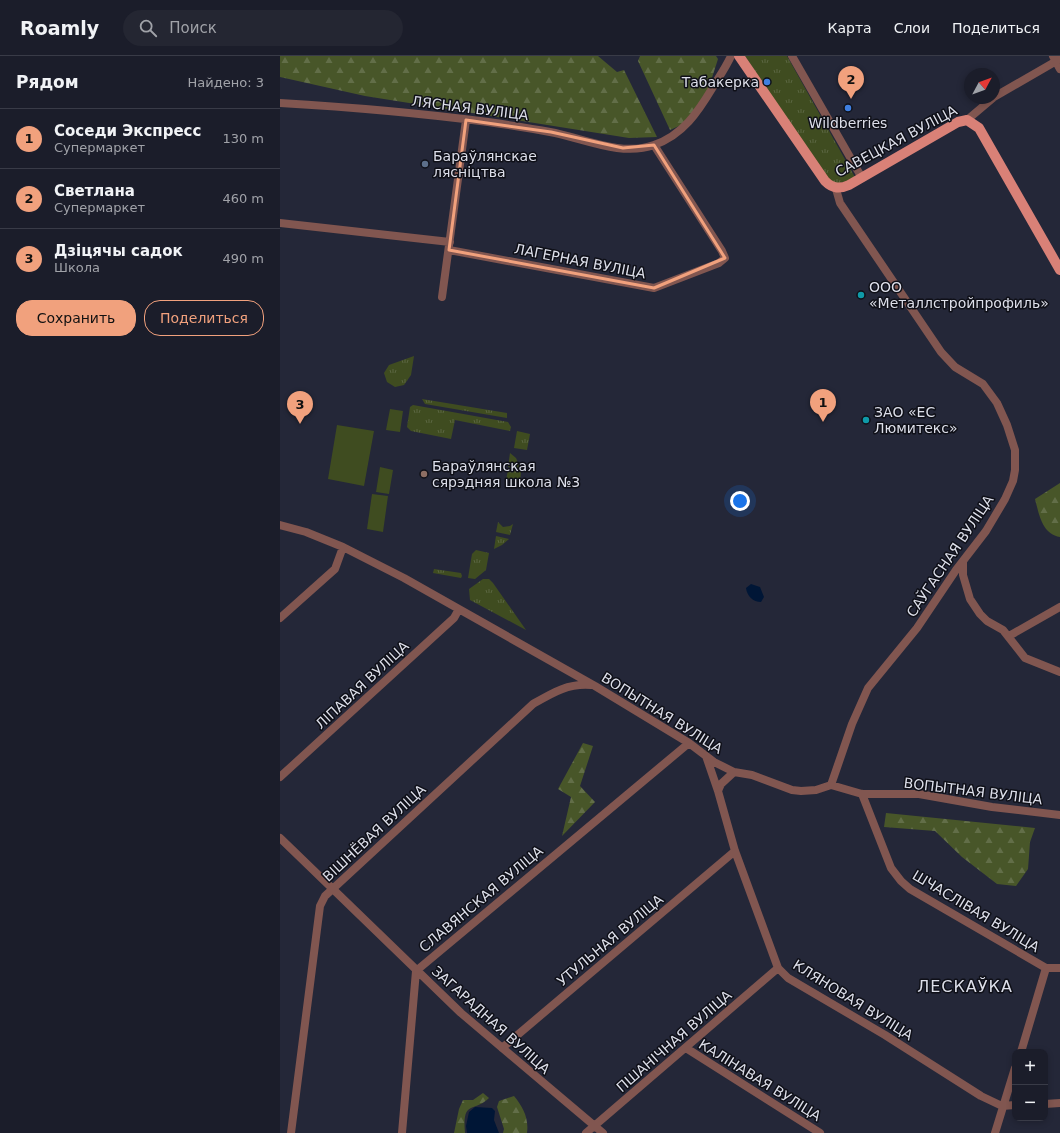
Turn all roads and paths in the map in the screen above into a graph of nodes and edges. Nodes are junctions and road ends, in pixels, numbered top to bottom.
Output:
1 (731, 56) edge
2 (739, 56) edge
3 (792, 56) edge
4 (1056, 59) edge
5 (1060, 69) edge
6 (1000, 94) edge
7 (280, 102) edge
8 (986, 104) edge
9 (466, 120) junction
10 (967, 120) junction
11 (654, 145) junction
12 (862, 178) junction
13 (833, 187) junction
14 (280, 223) edge
15 (449, 246) junction
16 (1060, 270) edge
17 (442, 297) dead end
18 (280, 525) edge
19 (343, 547) junction
20 (963, 562) junction
21 (1060, 607) edge
22 (459, 609) junction
23 (280, 618) edge
24 (1009, 636) junction
25 (1060, 672) edge
26 (594, 686) junction
27 (689, 743) junction
28 (706, 755) junction
29 (734, 772) junction
30 (280, 778) edge
31 (831, 785) junction
32 (718, 791) junction
33 (862, 794) junction
34 (1060, 815) edge
35 (280, 838) edge
36 (735, 851) junction
37 (332, 889) junction
38 (778, 968) junction
39 (1046, 968) junction
40 (1060, 968) edge
41 (416, 970) junction
42 (502, 1048) junction
43 (686, 1048) junction
44 (1022, 1049) edge
45 (1012, 1077) edge
46 (1060, 1103) edge
47 (1048, 1104) edge
48 (1012, 1105) edge
49 (1002, 1106) junction
50 (594, 1127) junction
51 (291, 1133) edge
52 (402, 1133) edge
53 (586, 1133) edge
54 (603, 1133) edge
55 (820, 1133) edge
56 (995, 1133) edge

1 - 11 street
2 - 13 main road
3 - 12 street
4 - 5 street
4 - 6 street, САВЕЦКАЯ ВУЛІЦА
7 - 9 street, ЛЯСНАЯ ВУЛІЦА
8 - 10 street, САВЕЦКАЯ ВУЛІЦА
9 - 11 street, ЛЯСНАЯ ВУЛІЦА
9 - 15 street
10 - 12 main road, САВЕЦКАЯ ВУЛІЦА
10 - 16 main road
11 - 15 street, ЛАГЕРНАЯ ВУЛІЦА
12 - 13 main road, САВЕЦКАЯ ВУЛІЦА
13 - 20 street, САЎГАСНАЯ ВУЛІЦА
14 - 15 street, ЛАГЕРНАЯ ВУЛІЦА
15 - 17 street
18 - 19 street, ВОПЫТНАЯ ВУЛІЦА
19 - 22 street, ВОПЫТНАЯ ВУЛІЦА
19 - 23 street
20 - 24 street
20 - 31 street, САЎГАСНАЯ ВУЛІЦА
21 - 24 street
22 - 26 street, ВОПЫТНАЯ ВУЛІЦА
22 - 30 street, ЛІПАВАЯ ВУЛІЦА
24 - 25 street
26 - 27 street, ВОПЫТНАЯ ВУЛІЦА
26 - 37 street, ВІШНЁВАЯ ВУЛІЦА
27 - 28 street, ВОПЫТНАЯ ВУЛІЦА
27 - 41 street, СЛАВЯНСКАЯ ВУЛІЦА
28 - 29 street, ВОПЫТНАЯ ВУЛІЦА
28 - 32 street, КЛЯНОВАЯ ВУЛІЦА
29 - 31 street, ВОПЫТНАЯ ВУЛІЦА
29 - 32 street
31 - 33 street, ВОПЫТНАЯ ВУЛІЦА
32 - 36 street, КЛЯНОВАЯ ВУЛІЦА
33 - 34 street, ВОПЫТНАЯ ВУЛІЦА
33 - 39 street, ШЧАСЛІВАЯ ВУЛІЦА
35 - 37 street, ЗАГАРАДНАЯ ВУЛІЦА
36 - 38 street, КЛЯНОВАЯ ВУЛІЦА
36 - 42 street, УТУЛЬНАЯ ВУЛІЦА
37 - 41 street, ЗАГАРАДНАЯ ВУЛІЦА
37 - 51 street, ВІШНЁВАЯ ВУЛІЦА
38 - 43 street, ПШАНІЧНАЯ ВУЛІЦА
38 - 49 street, КЛЯНОВАЯ ВУЛІЦА
39 - 40 street, ШЧАСЛІВАЯ ВУЛІЦА
39 - 44 street
41 - 42 street, ЗАГАРАДНАЯ ВУЛІЦА
41 - 52 street, СЛАВЯНСКАЯ ВУЛІЦА
42 - 50 street, ЗАГАРАДНАЯ ВУЛІЦА
43 - 50 street, ПШАНІЧНАЯ ВУЛІЦА
43 - 55 street, КАЛІНАВАЯ ВУЛІЦА
45 - 49 street
46 - 47 street
48 - 49 street, КЛЯНОВАЯ ВУЛІЦА
49 - 56 street
50 - 53 street, ПШАНІЧНАЯ ВУЛІЦА
50 - 54 street, ЗАГАРАДНАЯ ВУЛІЦА

